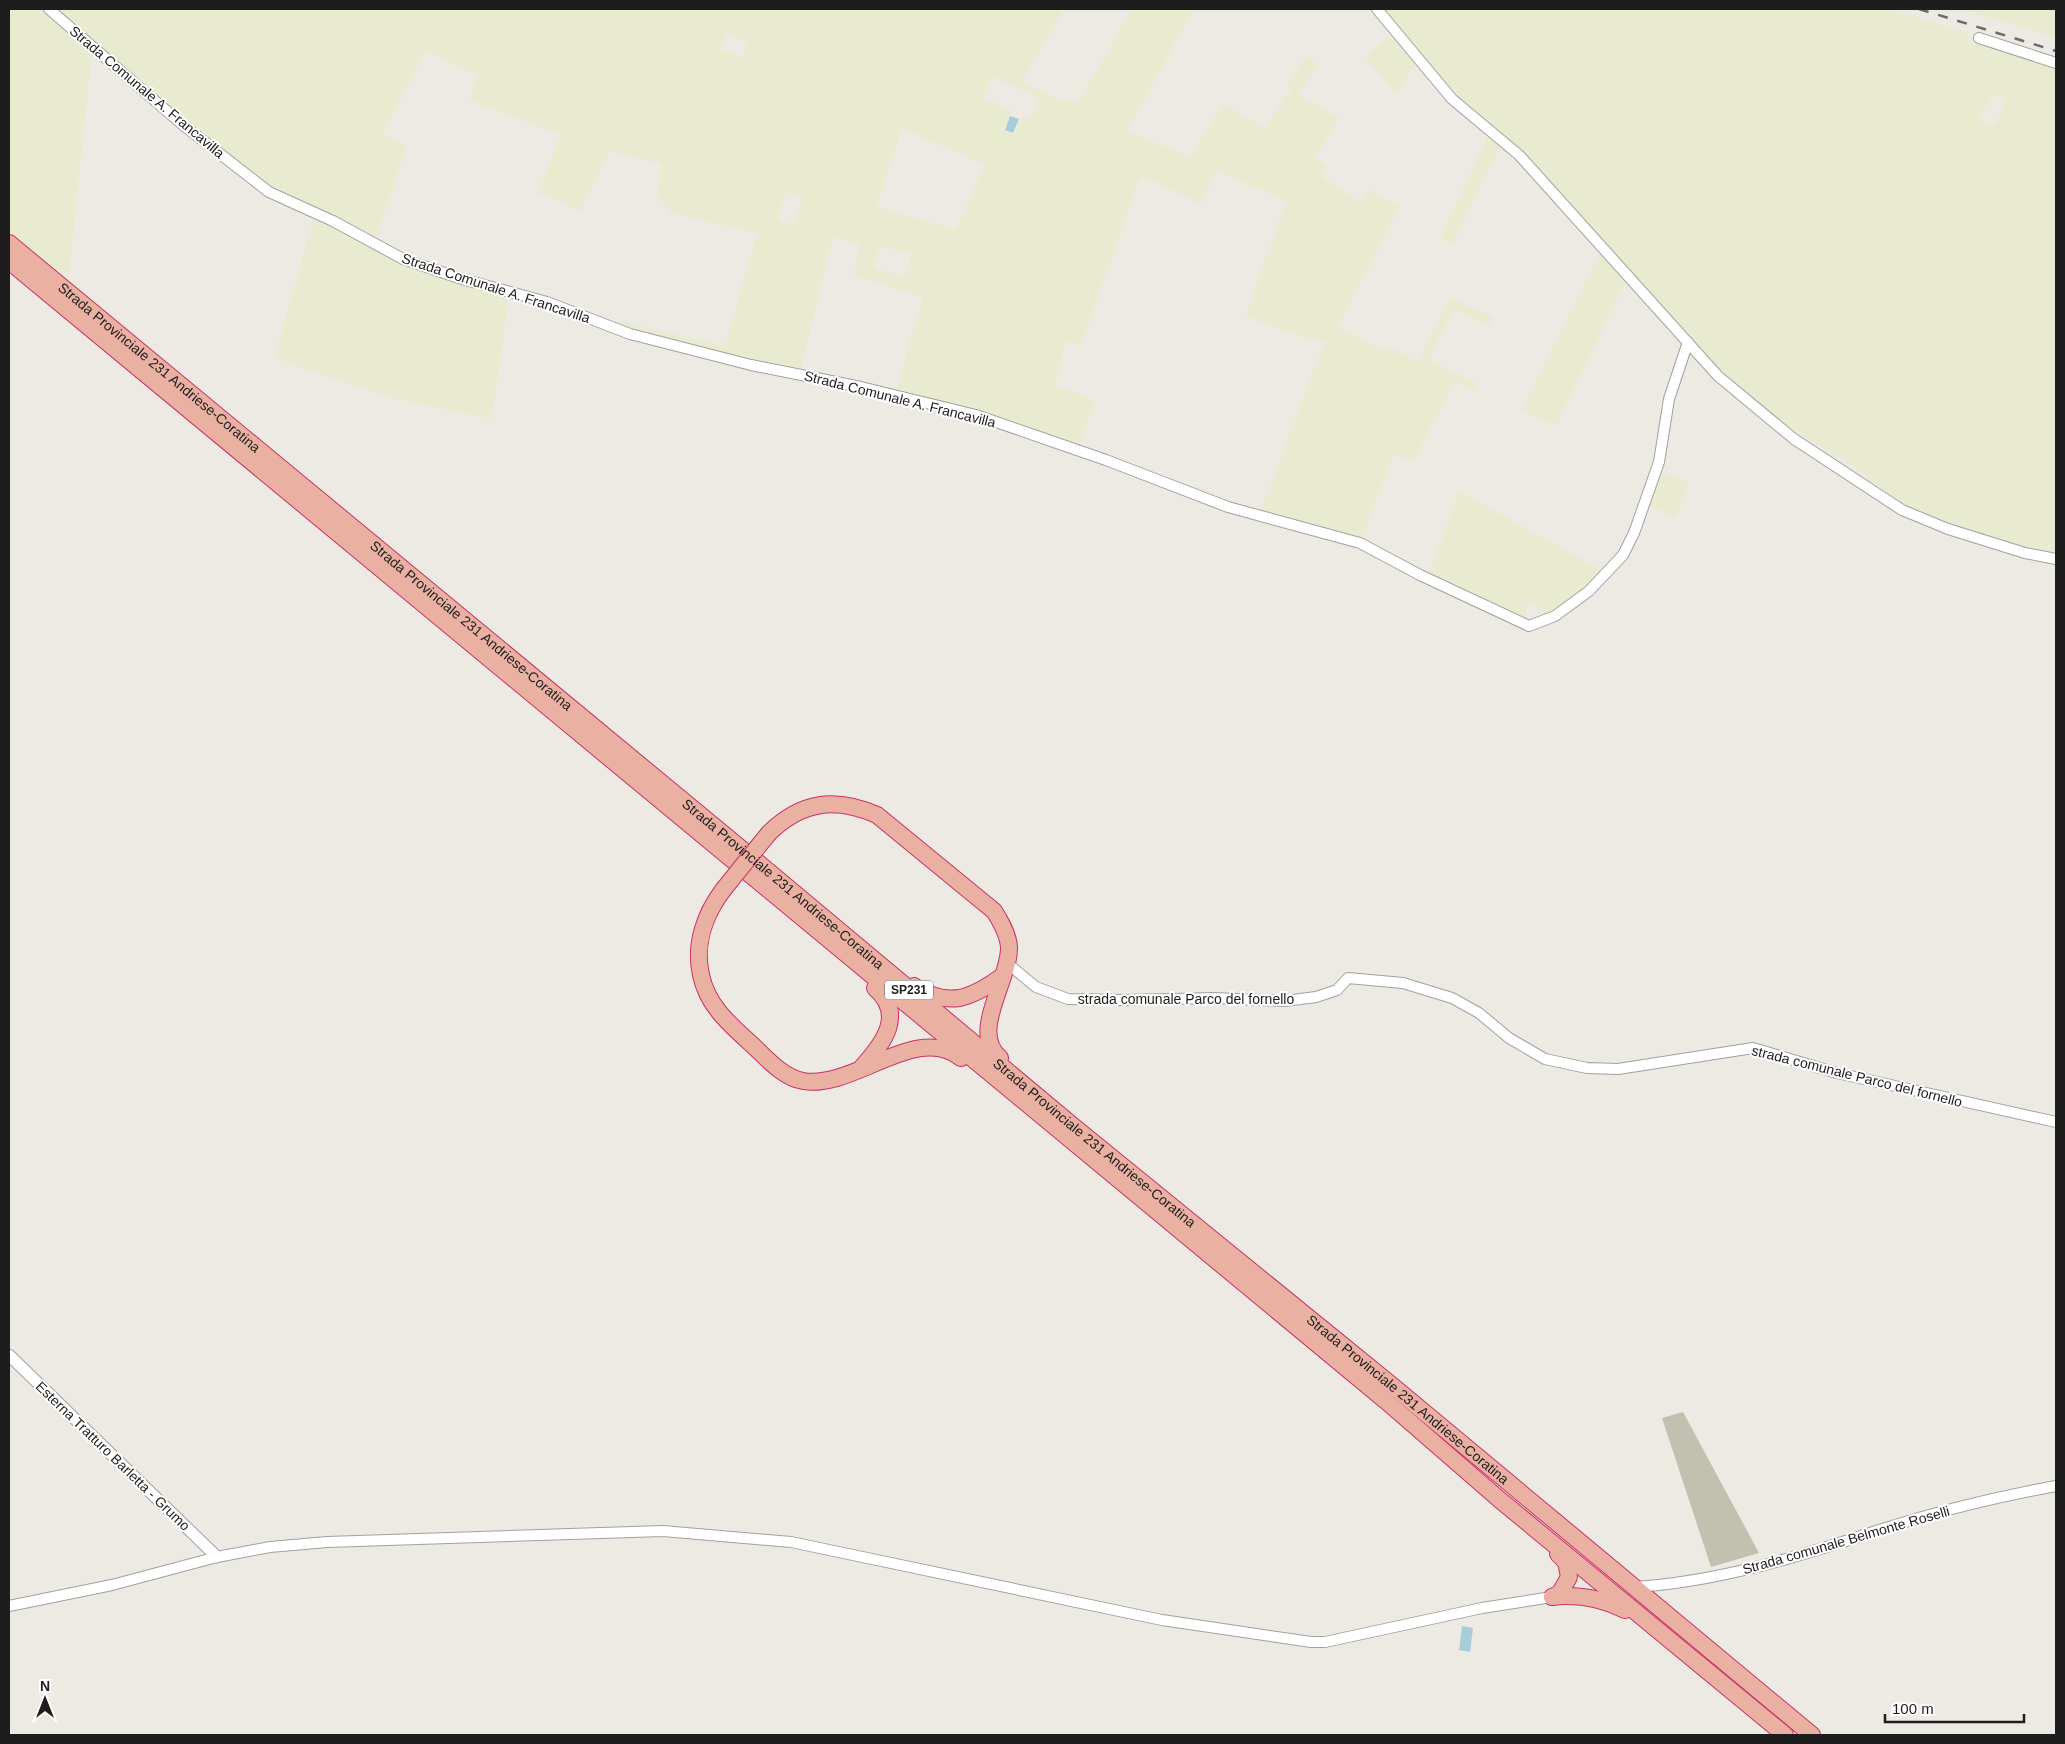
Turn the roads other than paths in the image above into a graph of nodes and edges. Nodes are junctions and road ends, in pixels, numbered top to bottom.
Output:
1 (49, 9) edge
2 (1378, 9) edge
3 (1979, 38) dead end
4 (2056, 63) edge
5 (9, 243) edge
6 (9, 261) edge
7 (1688, 342) junction
8 (2056, 559) edge
9 (814, 920) junction
10 (1004, 970) junction
11 (862, 1067) junction
12 (2056, 1122) edge
13 (1068, 1131) junction
14 (9, 1355) edge
15 (2056, 1486) edge
16 (1500, 1500) junction
17 (217, 1557) junction
18 (1634, 1587) junction
19 (1552, 1597) junction
20 (9, 1606) edge
21 (1669, 1640) junction
22 (1785, 1735) edge
23 (1812, 1735) edge

1 - 7 street, Strada Comunale A. Francavilla
2 - 7 street
3 - 4 street
5 - 9 highway, Strada Provinciale 231 Andriese-Coratina / SP231
6 - 9 highway, Strada Provinciale 231 Andriese-Coratina / SP231
7 - 8 street
9 - 10 highway
9 - 11 highway
9 - 13 highway, Strada Provinciale 231 Andriese-Coratina / SP231
10 - 11 highway, bridge
10 - 12 street, strada comunale Parco del fornello
10 - 13 highway
11 - 13 highway
13 - 16 highway, Strada Provinciale 231 Andriese-Coratina / SP231
13 - 18 highway, Strada Provinciale 231 Andriese-Coratina / SP231
14 - 17 street, Esterna Tratturo Barletta - Grumo
15 - 18 street, Strada comunale Belmonte Roselli
16 - 19 highway
16 - 21 highway, Strada Provinciale 231 Andriese-Coratina / SP231
17 - 19 street
17 - 20 street
18 - 23 highway, Strada Provinciale 231 Andriese-Coratina / SP231
19 - 21 highway
21 - 22 highway, Strada Provinciale 231 Andriese-Coratina / SP231

